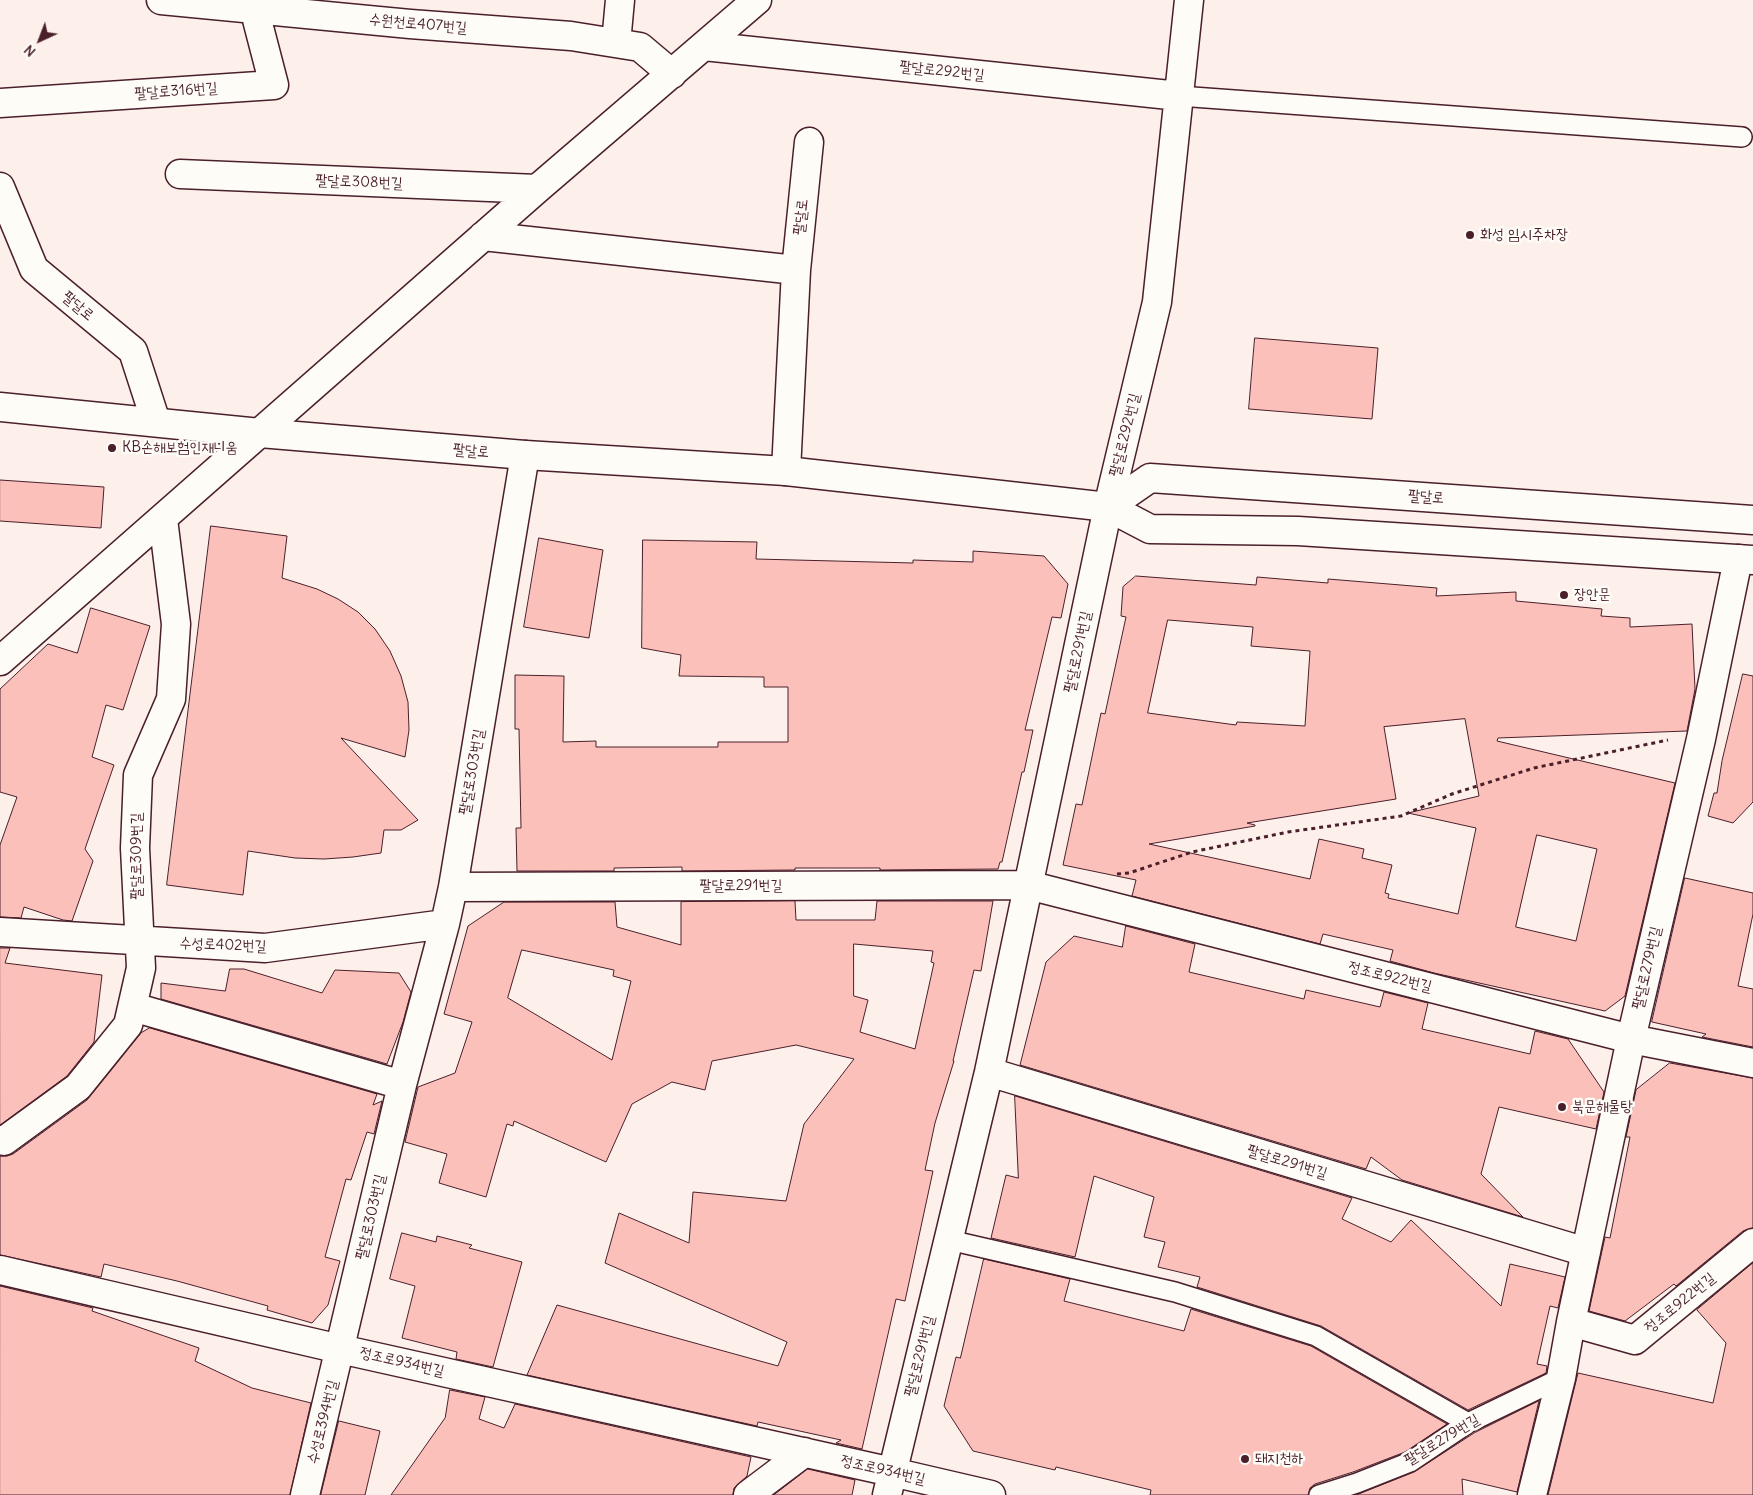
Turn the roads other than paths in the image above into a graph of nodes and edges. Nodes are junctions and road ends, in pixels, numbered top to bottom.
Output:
1 (171, 0) edge
2 (620, 0) edge
3 (1189, 0) edge
4 (752, 2) edge
5 (254, 8) junction
6 (616, 43) junction
7 (704, 46) junction
8 (672, 74) junction
9 (1180, 96) junction
10 (0, 103) edge
11 (1742, 137) dead end
12 (809, 142) dead end
13 (180, 174) dead end
14 (0, 187) edge
15 (537, 189) junction
16 (483, 236) junction
17 (796, 270) junction
18 (0, 407) edge
19 (156, 422) junction
20 (260, 433) junction
21 (525, 455) junction
22 (786, 471) junction
23 (1108, 507) junction
24 (163, 519) junction
25 (1753, 520) edge
26 (1745, 560) edge
27 (0, 661) edge
28 (1028, 885) junction
29 (453, 887) junction
30 (445, 924) junction
31 (0, 932) edge
32 (140, 941) junction
33 (133, 1006) junction
34 (1630, 1039) junction
35 (1753, 1063) edge
36 (989, 1072) junction
37 (402, 1084) junction
38 (0, 1140) edge
39 (949, 1240) junction
40 (1753, 1243) edge
41 (1586, 1252) junction
42 (0, 1270) edge
43 (1571, 1322) junction
44 (340, 1348) junction
45 (1561, 1378) junction
46 (1468, 1423) junction
47 (805, 1452) junction
48 (890, 1483) edge
49 (305, 1495) edge
50 (748, 1495) edge
51 (991, 1495) edge
52 (1320, 1495) edge
53 (1532, 1495) edge

1 - 5 street, 수원천로407번길
2 - 6 street
3 - 9 street, 팔달로292번길
4 - 7 street
5 - 6 street, 수원천로407번길
5 - 10 street, 팔달로316번길
6 - 8 street, 수원천로407번길
7 - 8 street
7 - 9 street, 팔달로292번길
8 - 15 street
9 - 11 lane
9 - 23 street, 팔달로292번길
12 - 17 street, 팔달로
13 - 15 street, 팔달로308번길
14 - 19 street, 팔달로
15 - 16 street
16 - 17 street
16 - 20 street
17 - 22 street, 팔달로
18 - 19 street, 팔달로
19 - 20 street, 팔달로
20 - 21 street, 팔달로
20 - 24 street
21 - 22 street, 팔달로
21 - 29 street, 팔달로303번길
22 - 23 street, 팔달로
23 - 25 street, 팔달로
23 - 26 street, 팔달로
23 - 28 street, 팔달로291번길
24 - 27 street
24 - 32 street, 팔달로309번길
26 - 34 street, 팔달로279번길
28 - 29 street, 팔달로291번길
28 - 34 street, 정조로922번길
28 - 36 street, 팔달로291번길
29 - 30 street, 팔달로303번길
30 - 32 street, 수성로402번길
30 - 37 street, 팔달로303번길
31 - 32 street, 수성로402번길
32 - 33 street, 팔달로309번길
33 - 37 street
33 - 38 street, 팔달로309번길
34 - 35 street, 정조로922번길
34 - 41 street, 팔달로279번길
36 - 39 street, 팔달로291번길
36 - 41 street, 팔달로291번길
37 - 44 street, 팔달로303번길
39 - 46 lane
39 - 48 street, 팔달로291번길
40 - 43 street, 정조로922번길
41 - 43 street, 팔달로279번길
42 - 44 street, 정조로934번길
43 - 45 street, 팔달로279번길
44 - 47 street, 정조로934번길
44 - 49 street, 수성로394번길
45 - 46 lane, 팔달로279번길
45 - 53 street, 팔달로279번길
46 - 52 lane, 팔달로279번길
47 - 48 street, 정조로934번길
47 - 50 street
48 - 51 street, 정조로934번길

